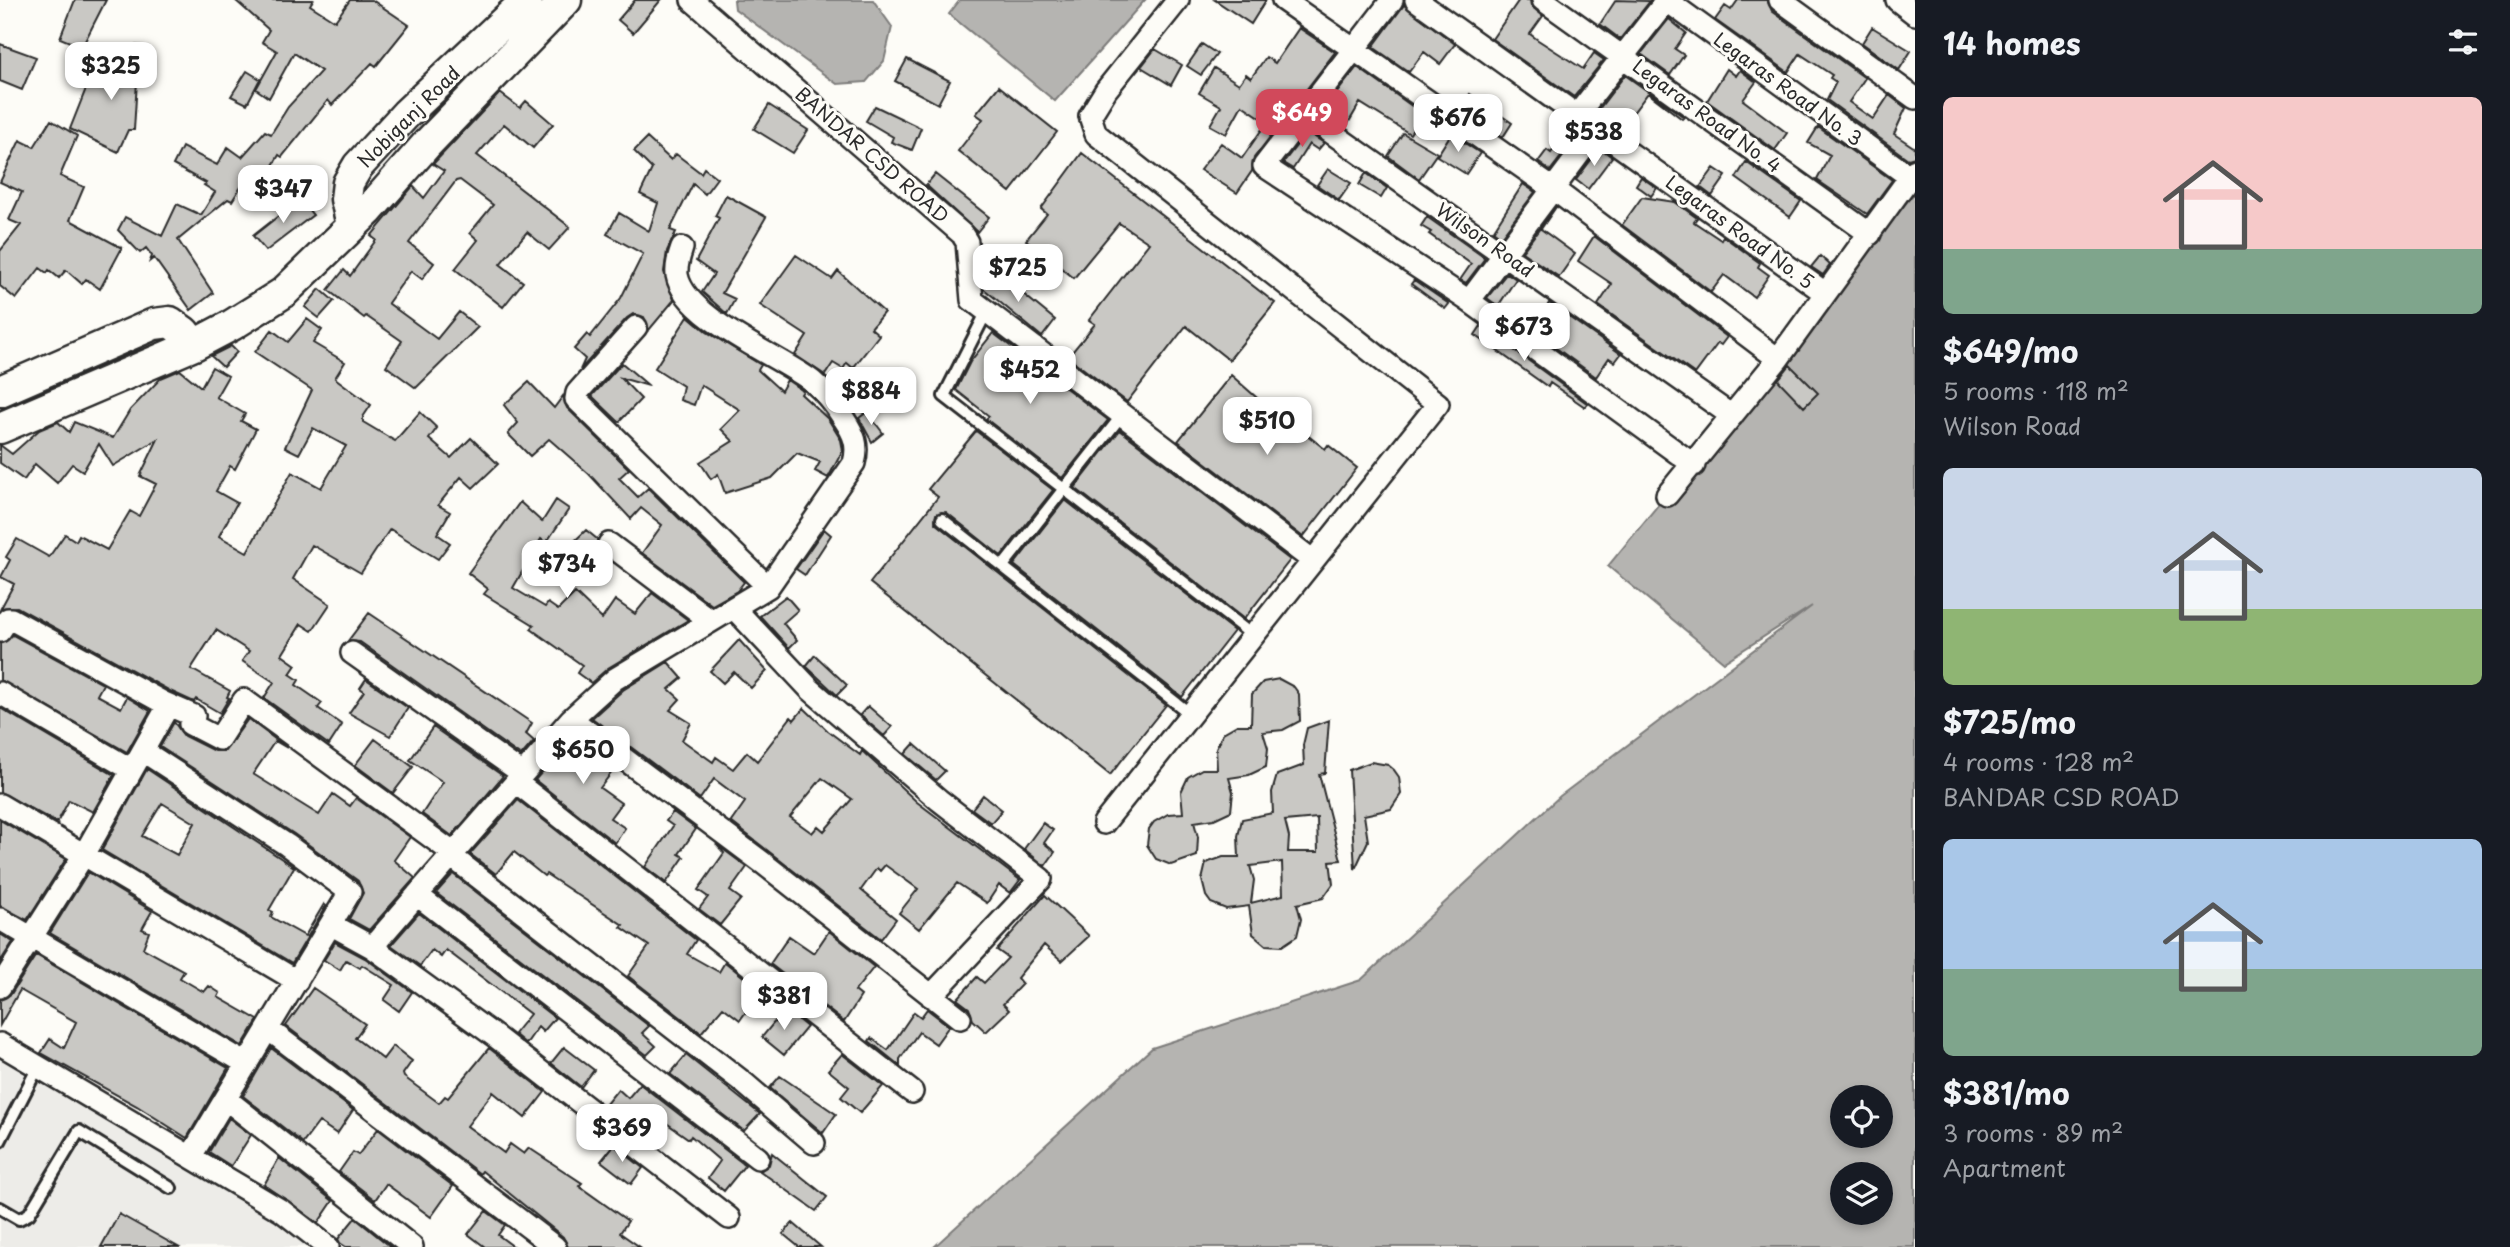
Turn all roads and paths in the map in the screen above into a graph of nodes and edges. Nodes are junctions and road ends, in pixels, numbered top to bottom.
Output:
1 (527, 0) edge
2 (566, 0) edge
3 (692, 0) edge
4 (1178, 0) edge
5 (1283, 0) edge
6 (1392, 0) edge
7 (1416, 0) edge
8 (1543, 0) edge
9 (1667, 0) edge
10 (1780, 0) edge
11 (1897, 0) edge
12 (1915, 14) edge
13 (1353, 50) junction
14 (473, 52) junction
15 (1623, 56) junction
16 (496, 74) junction
17 (1915, 98) edge
18 (1305, 114) junction
19 (1577, 115) junction
20 (1598, 129) junction
21 (1913, 173) edge
22 (1552, 188) junction
23 (352, 225) junction
24 (1870, 234) junction
25 (681, 248) dead end
26 (1504, 253) junction
27 (1825, 293) junction
28 (1469, 301) junction
29 (987, 311) junction
30 (635, 327) dead end
31 (194, 345) junction
32 (1778, 359) junction
33 (2, 388) edge
34 (1122, 415) junction
35 (1732, 416) junction
36 (0, 428) edge
37 (1694, 465) junction
38 (1065, 487) junction
39 (1667, 495) dead end
40 (942, 519) dead end
41 (608, 544) dead end
42 (1312, 560) junction
43 (1003, 565) junction
44 (768, 587) junction
45 (734, 608) junction
46 (711, 621) junction
47 (0, 631) edge
48 (1252, 635) junction
49 (352, 653) dead end
50 (0, 693) edge
51 (164, 704) junction
52 (1189, 713) junction
53 (571, 719) junction
54 (143, 751) junction
55 (132, 770) junction
56 (520, 778) junction
57 (0, 805) edge
58 (1104, 823) dead end
59 (85, 853) junction
60 (452, 855) junction
61 (417, 895) junction
62 (0, 919) edge
63 (332, 925) junction
64 (32, 937) junction
65 (372, 947) junction
66 (297, 981) junction
67 (0, 987) edge
68 (931, 996) junction
69 (960, 1018) dead end
70 (268, 1029) junction
71 (0, 1044) edge
72 (247, 1064) junction
73 (40, 1065) junction
74 (912, 1092) dead end
75 (226, 1099) junction
76 (0, 1142) edge
77 (814, 1143) dead end
78 (191, 1156) junction
79 (758, 1158) dead end
80 (171, 1188) dead end
81 (0, 1209) edge
82 (729, 1218) dead end
83 (328, 1247) edge
84 (412, 1247) edge
85 (555, 1247) edge

1 - 14 main road, Nobiganj Road
2 - 16 main road, Nobiganj Road
3 - 29 street, BANDAR CSD ROAD
4 - 42 street
5 - 13 street
6 - 13 street
7 - 19 street, Legaras Road No. 5
8 - 15 street, Legaras Road No. 4
9 - 15 street
9 - 21 street, Legaras Road No. 3
10 - 17 street
11 - 12 street
13 - 18 street
13 - 22 street
14 - 16 main road
14 - 23 main road, Nobiganj Road
15 - 19 street
15 - 24 street, Legaras Road No. 4
16 - 23 main road, Nobiganj Road
18 - 26 street, Wilson Road
18 - 28 street
19 - 20 street, Legaras Road No. 5
20 - 22 street
20 - 27 street, Legaras Road No. 5
21 - 24 street
22 - 26 street
22 - 32 street
23 - 31 main road, Nobiganj Road
24 - 27 street
25 - 44 street
26 - 28 street
26 - 35 street, Wilson Road
27 - 32 street
28 - 37 street
29 - 34 street, BANDAR CSD ROAD
29 - 38 lane
30 - 44 street
31 - 33 main road
31 - 36 main road, Nobiganj Road
32 - 35 street
34 - 38 lane
34 - 42 street, BANDAR CSD ROAD
35 - 37 street
37 - 39 street
38 - 43 lane
38 - 48 lane
40 - 43 lane
41 - 46 street
42 - 48 street
43 - 52 lane
44 - 45 street
45 - 46 street
45 - 68 street
46 - 53 street
47 - 51 street
48 - 52 street
49 - 56 street
50 - 55 street
51 - 54 street
51 - 60 street
52 - 58 street
53 - 56 street
53 - 68 street
54 - 55 street
54 - 63 street
55 - 59 street
56 - 60 street
56 - 74 street
57 - 59 street
59 - 64 street
59 - 66 street
60 - 61 street
60 - 77 street
61 - 65 street
61 - 79 street
62 - 64 street
63 - 65 street
63 - 66 street
64 - 67 street
64 - 72 street
65 - 82 street
66 - 70 street
68 - 69 street
70 - 72 street
70 - 85 street
71 - 73 street
72 - 75 street
73 - 76 lane
73 - 78 street
75 - 78 street
75 - 84 street
78 - 83 street
80 - 81 lane

